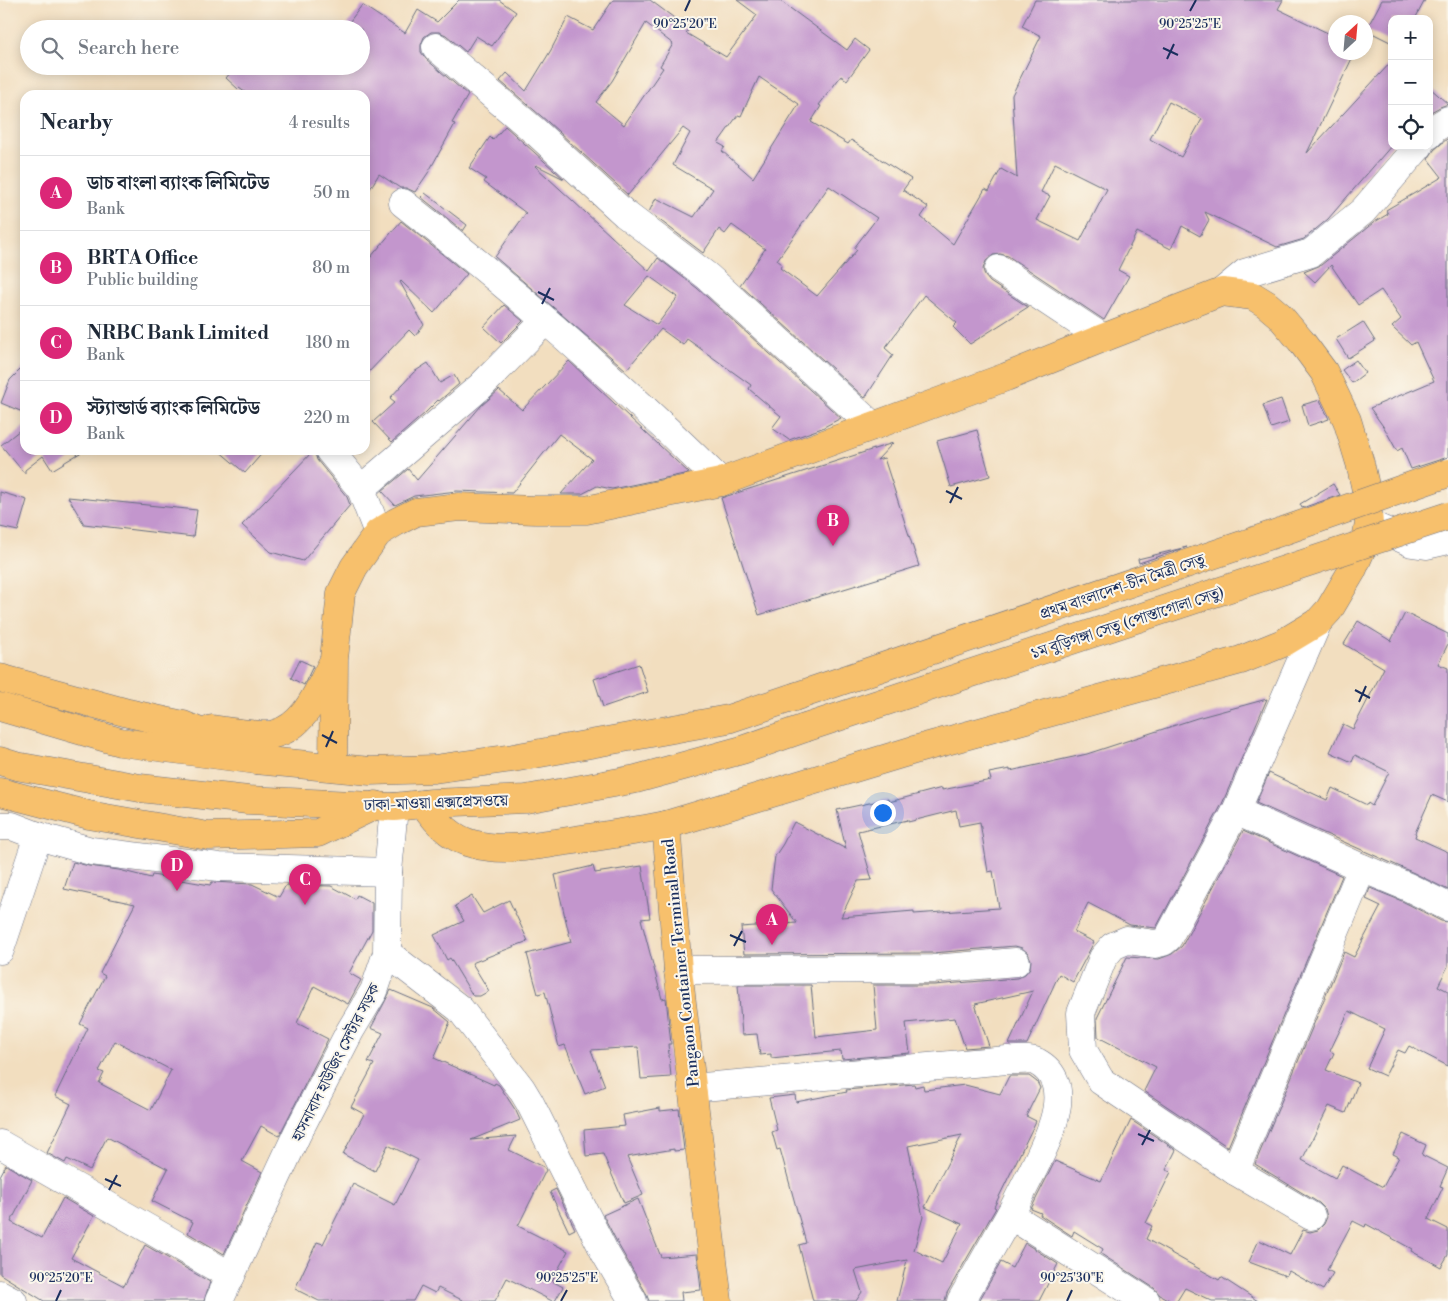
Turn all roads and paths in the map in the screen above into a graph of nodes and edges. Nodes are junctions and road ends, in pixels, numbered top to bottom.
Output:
1 (436, 47) dead end
2 (1448, 120) edge
3 (1433, 131) edge
4 (1416, 150) edge
5 (403, 203) dead end
6 (999, 268) dead end
7 (1222, 292) junction
8 (546, 321) junction
9 (1103, 338) junction
10 (874, 426) junction
11 (333, 455) edge
12 (1448, 473) edge
13 (721, 482) junction
14 (1448, 483) edge
15 (361, 489) junction
16 (1448, 516) edge
17 (1369, 517) junction
18 (378, 533) junction
19 (1448, 540) edge
20 (1318, 622) junction
21 (334, 659) junction
22 (0, 678) edge
23 (794, 696) joint
24 (0, 707) edge
25 (183, 725) junction
26 (805, 728) joint
27 (256, 760) junction
28 (0, 761) edge
29 (333, 767) junction
30 (0, 792) edge
31 (424, 804) junction
32 (385, 806) junction
33 (1236, 811) junction
34 (666, 825) junction
35 (0, 826) edge
36 (38, 836) junction
37 (1362, 868) junction
38 (388, 872) junction
39 (1448, 907) edge
40 (0, 950) edge
41 (387, 952) junction
42 (1016, 962) dead end
43 (678, 970) junction
44 (692, 1088) junction
45 (0, 1144) edge
46 (1235, 1172) junction
47 (1010, 1215) junction
48 (1311, 1216) dead end
49 (231, 1276) junction
50 (0, 1294) edge
51 (13, 1301) edge
52 (219, 1301) edge
53 (634, 1301) edge
54 (718, 1301) edge
55 (961, 1301) edge
56 (1146, 1301) edge

1 - 10 street
2 - 3 street
4 - 7 street
5 - 8 street
6 - 9 street
7 - 9 main road
7 - 17 main road
8 - 13 street
8 - 15 street
9 - 10 main road
10 - 13 main road
11 - 15 street
12 - 23 main road, প্রথম বাংলাদেশ-চীন মৈত্রী সেতু, bridge
13 - 18 main road
14 - 17 street
15 - 18 street
16 - 26 main road, ১ম বুড়িগঙ্গা সেতু (পোস্তাগোলা সেতু), bridge
17 - 19 street
17 - 20 main road
18 - 21 main road
20 - 33 street
20 - 34 main road
21 - 25 main road
21 - 29 main road
22 - 25 main road
23 - 29 main road, ঢাকা-মাওয়া এক্সপ্রেসওয়ে
24 - 27 main road, ঢাকা-মাওয়া এক্সপ্রেসওয়ে
25 - 27 main road
26 - 31 main road, ঢাকা-মাওয়া এক্সপ্রেসওয়ে
27 - 29 main road, ঢাকা-মাওয়া এক্সপ্রেসওয়ে
28 - 32 main road, ঢাকা-মাওয়া এক্সপ্রেসওয়ে
30 - 32 main road
31 - 32 main road, ঢাকা-মাওয়া এক্সপ্রেসওয়ে
31 - 34 main road, Pangaon Container Terminal Road
32 - 38 street, হাসনাবাদ হাউজিং সেন্টার সড়ক
33 - 37 street
33 - 46 street
34 - 43 main road, Pangaon Container Terminal Road
35 - 36 street
36 - 38 street
36 - 40 street
37 - 39 street
37 - 46 street
38 - 41 street, হাসনাবাদ হাউজিং সেন্টার সড়ক
41 - 49 street, হাসনাবাদ হাউজিং সেন্টার সড়ক
41 - 53 street
42 - 43 street
43 - 44 main road, Pangaon Container Terminal Road
44 - 47 street
44 - 54 main road, Pangaon Container Terminal Road
45 - 49 street
46 - 48 street
47 - 55 street
47 - 56 street
49 - 52 street, হাসনাবাদ হাউজিং সেন্টার সড়ক
50 - 51 street

